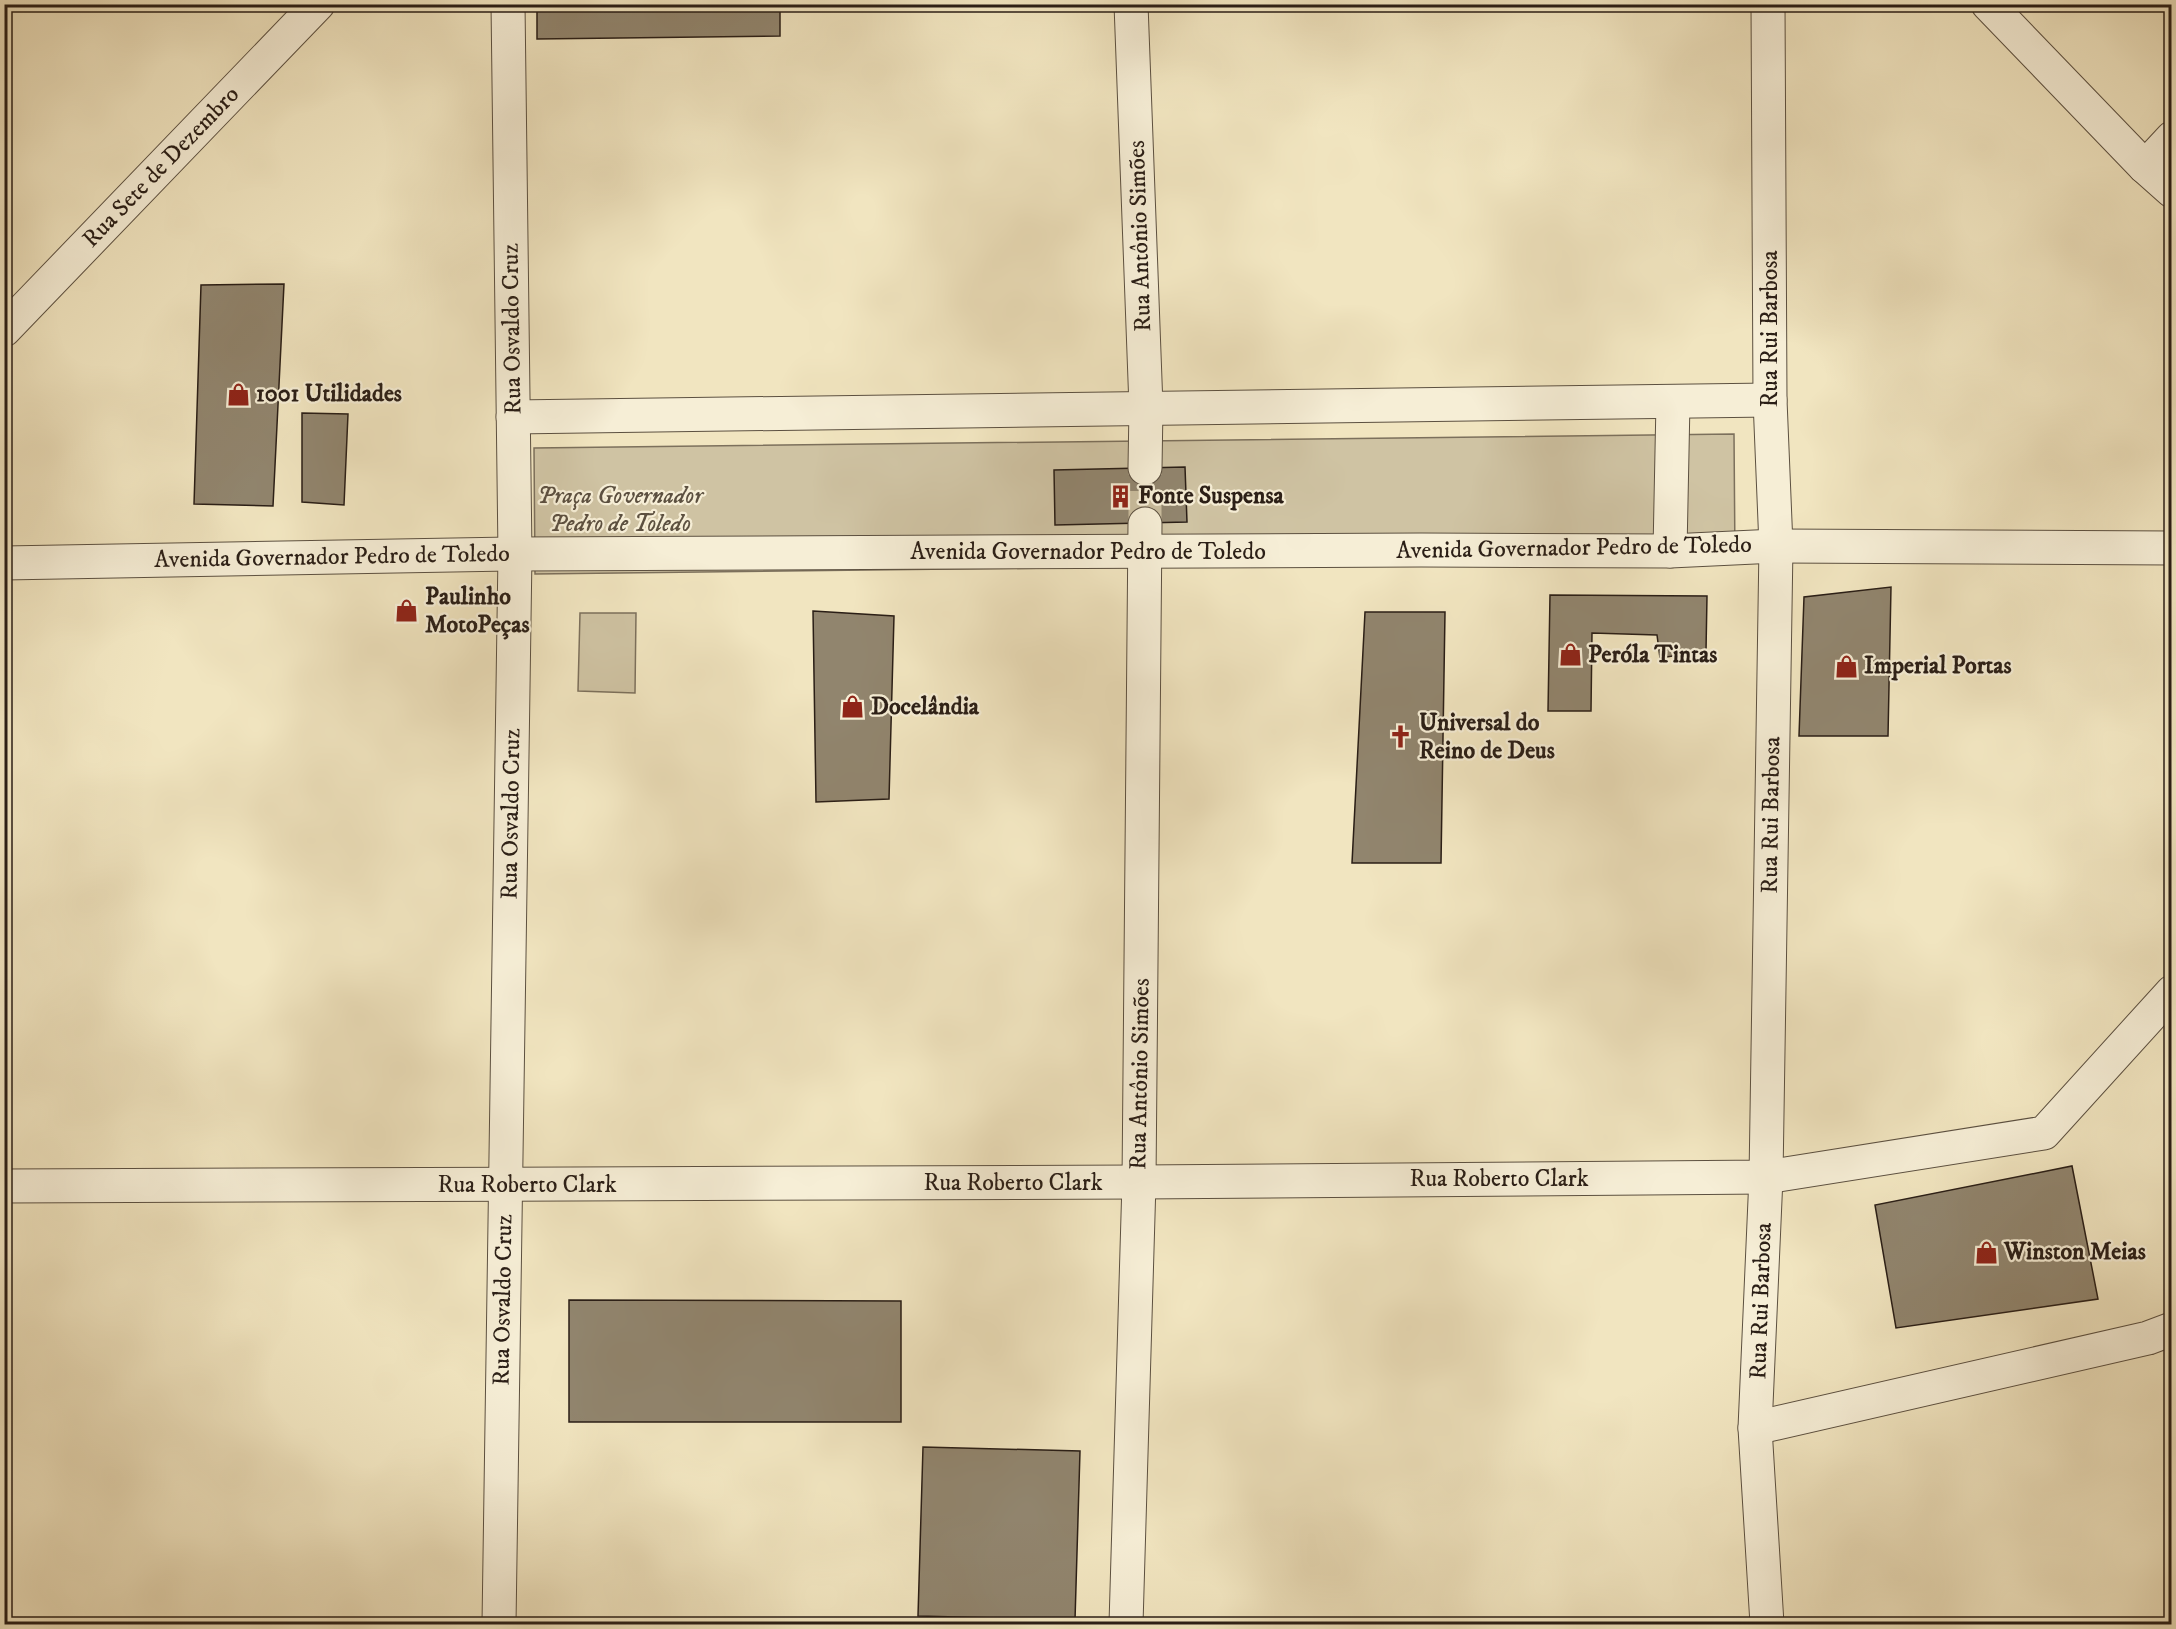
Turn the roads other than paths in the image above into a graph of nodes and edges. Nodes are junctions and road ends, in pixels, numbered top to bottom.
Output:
1 (318, 4) edge
2 (508, 4) edge
3 (1131, 4) edge
4 (1768, 4) edge
5 (1988, 4) edge
6 (2172, 138) edge
7 (2145, 167) junction
8 (2172, 191) edge
9 (4, 330) edge
10 (1770, 400) junction
11 (1673, 402) junction
12 (1146, 407) junction
13 (513, 417) junction
14 (1146, 468) tunnel mouth
15 (1145, 538) junction
16 (1776, 546) junction
17 (2172, 548) edge
18 (1670, 551) junction
19 (515, 554) junction
20 (4, 563) edge
21 (2172, 992) edge
22 (1766, 1177) junction
23 (1139, 1182) junction
24 (504, 1185) junction
25 (4, 1186) edge
26 (2172, 1329) edge
27 (1755, 1428) junction
28 (499, 1624) edge
29 (1126, 1624) edge
30 (1767, 1624) edge

1 - 9 street, Rua Sete de Dezembro
2 - 13 street, Rua Osvaldo Cruz
3 - 12 street, Rua Antônio Simões
4 - 10 street, Rua Rui Barbosa
5 - 7 street
6 - 7 street
7 - 8 street
10 - 11 street
10 - 16 street, Rua Rui Barbosa
11 - 12 street
11 - 18 street
12 - 13 street
12 - 14 street, Rua Antônio Simões
13 - 19 street, Rua Osvaldo Cruz
15 - 18 street, Avenida Governador Pedro de Toledo
15 - 19 street, Avenida Governador Pedro de Toledo
15 - 23 street, Rua Antônio Simões
16 - 17 street, Avenida Governador Pedro de Toledo
16 - 18 street, Avenida Governador Pedro de Toledo
16 - 22 street, Rua Rui Barbosa
19 - 20 street, Avenida Governador Pedro de Toledo
19 - 24 street, Rua Osvaldo Cruz
21 - 22 street, Rua Roberto Clark
22 - 23 street, Rua Roberto Clark
22 - 27 street, Rua Rui Barbosa
23 - 24 street, Rua Roberto Clark
23 - 29 street, Rua Antônio Simões
24 - 25 street, Rua Roberto Clark
24 - 28 street, Rua Osvaldo Cruz
26 - 27 street
27 - 30 street, Rua Rui Barbosa

